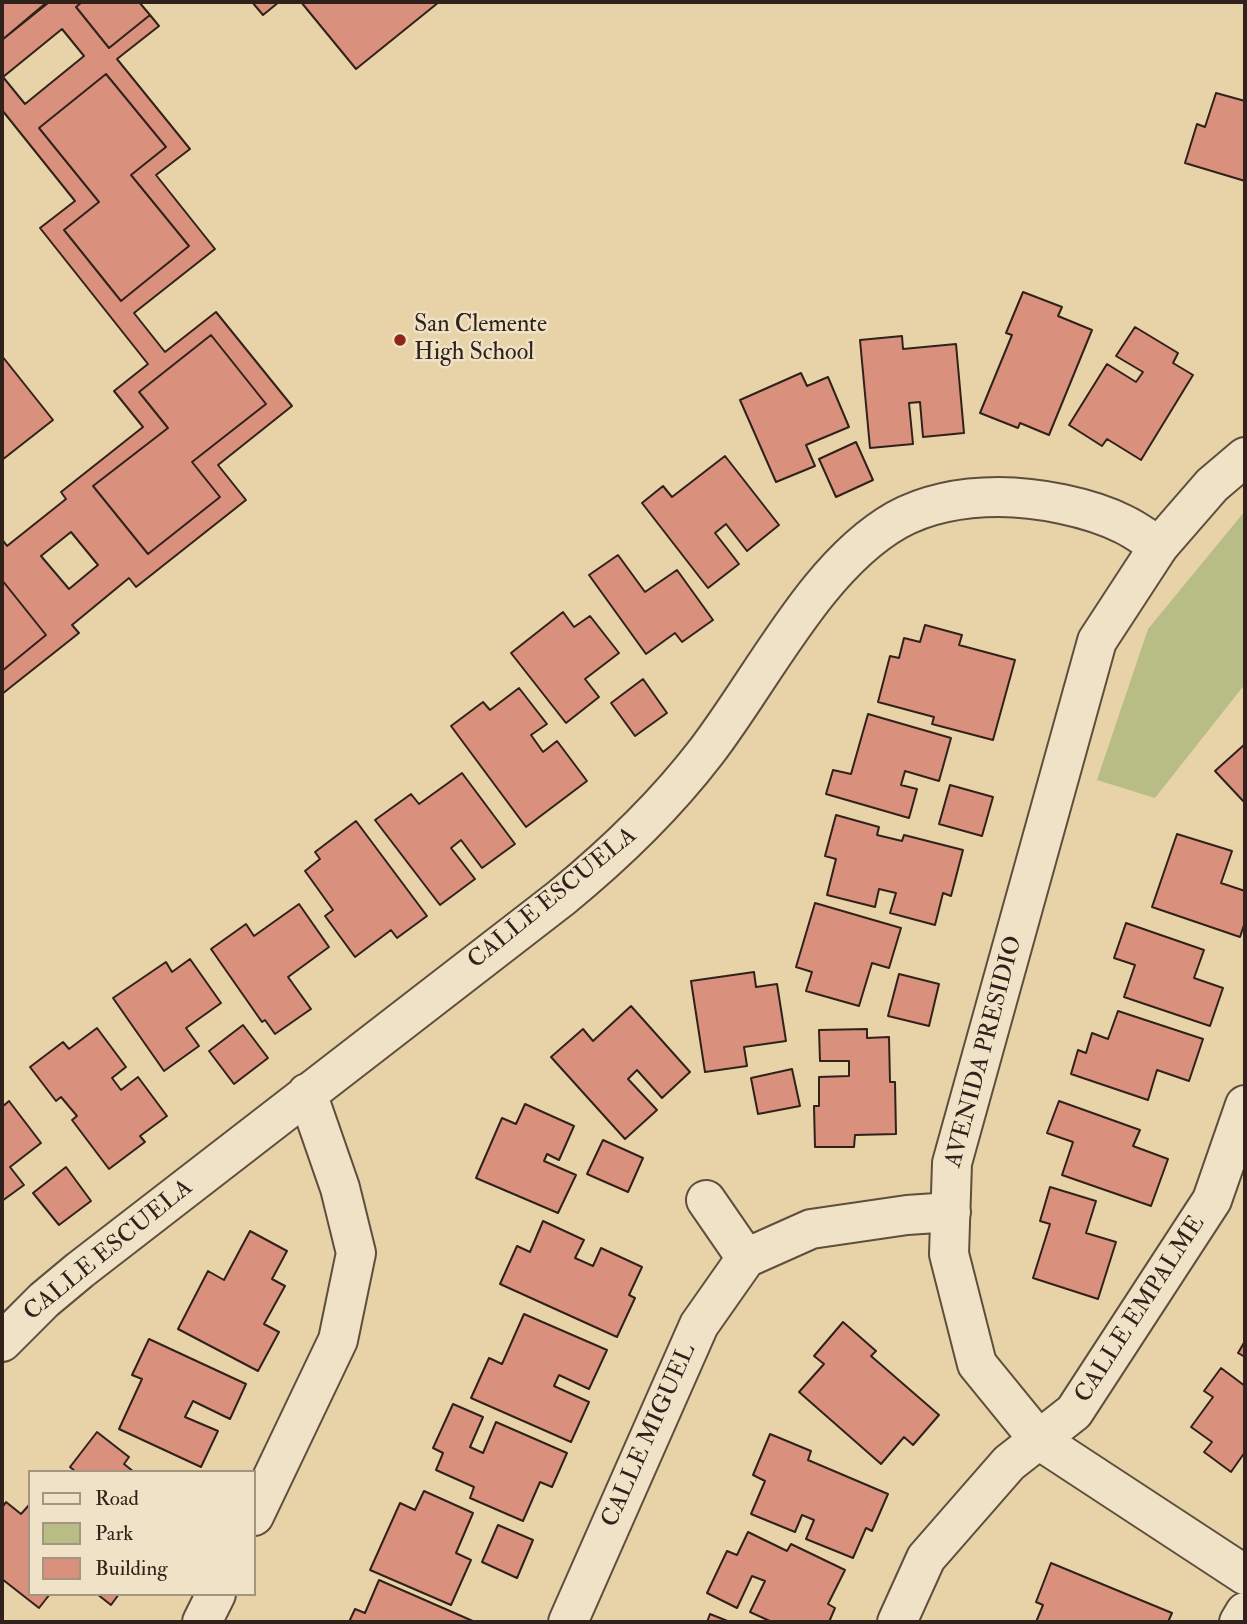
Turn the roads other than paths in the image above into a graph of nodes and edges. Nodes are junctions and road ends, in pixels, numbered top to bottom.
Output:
1 (1245, 457) edge
2 (1159, 546) junction
3 (307, 1093) junction
4 (1245, 1105) edge
5 (706, 1200) dead end
6 (951, 1212) junction
7 (746, 1258) junction
8 (2, 1342) edge
9 (1039, 1440) junction
10 (256, 1512) edge
11 (1245, 1575) edge
12 (215, 1596) edge
13 (1245, 1612) edge
14 (202, 1622) edge
15 (568, 1622) edge
16 (897, 1622) edge
17 (1239, 1622) edge

1 - 2 street, AVENIDA PRESIDIO
2 - 3 street, CALLE ESCUELA
2 - 6 street, AVENIDA PRESIDIO
3 - 8 street, CALLE ESCUELA
3 - 10 street
4 - 9 street, CALLE EMPALME
5 - 7 street
6 - 7 street
6 - 9 street, AVENIDA PRESIDIO
7 - 15 street, CALLE MIGUEL
9 - 11 street, AVENIDA PRESIDIO
9 - 16 street, CALLE EMPALME
12 - 14 street
13 - 17 street

